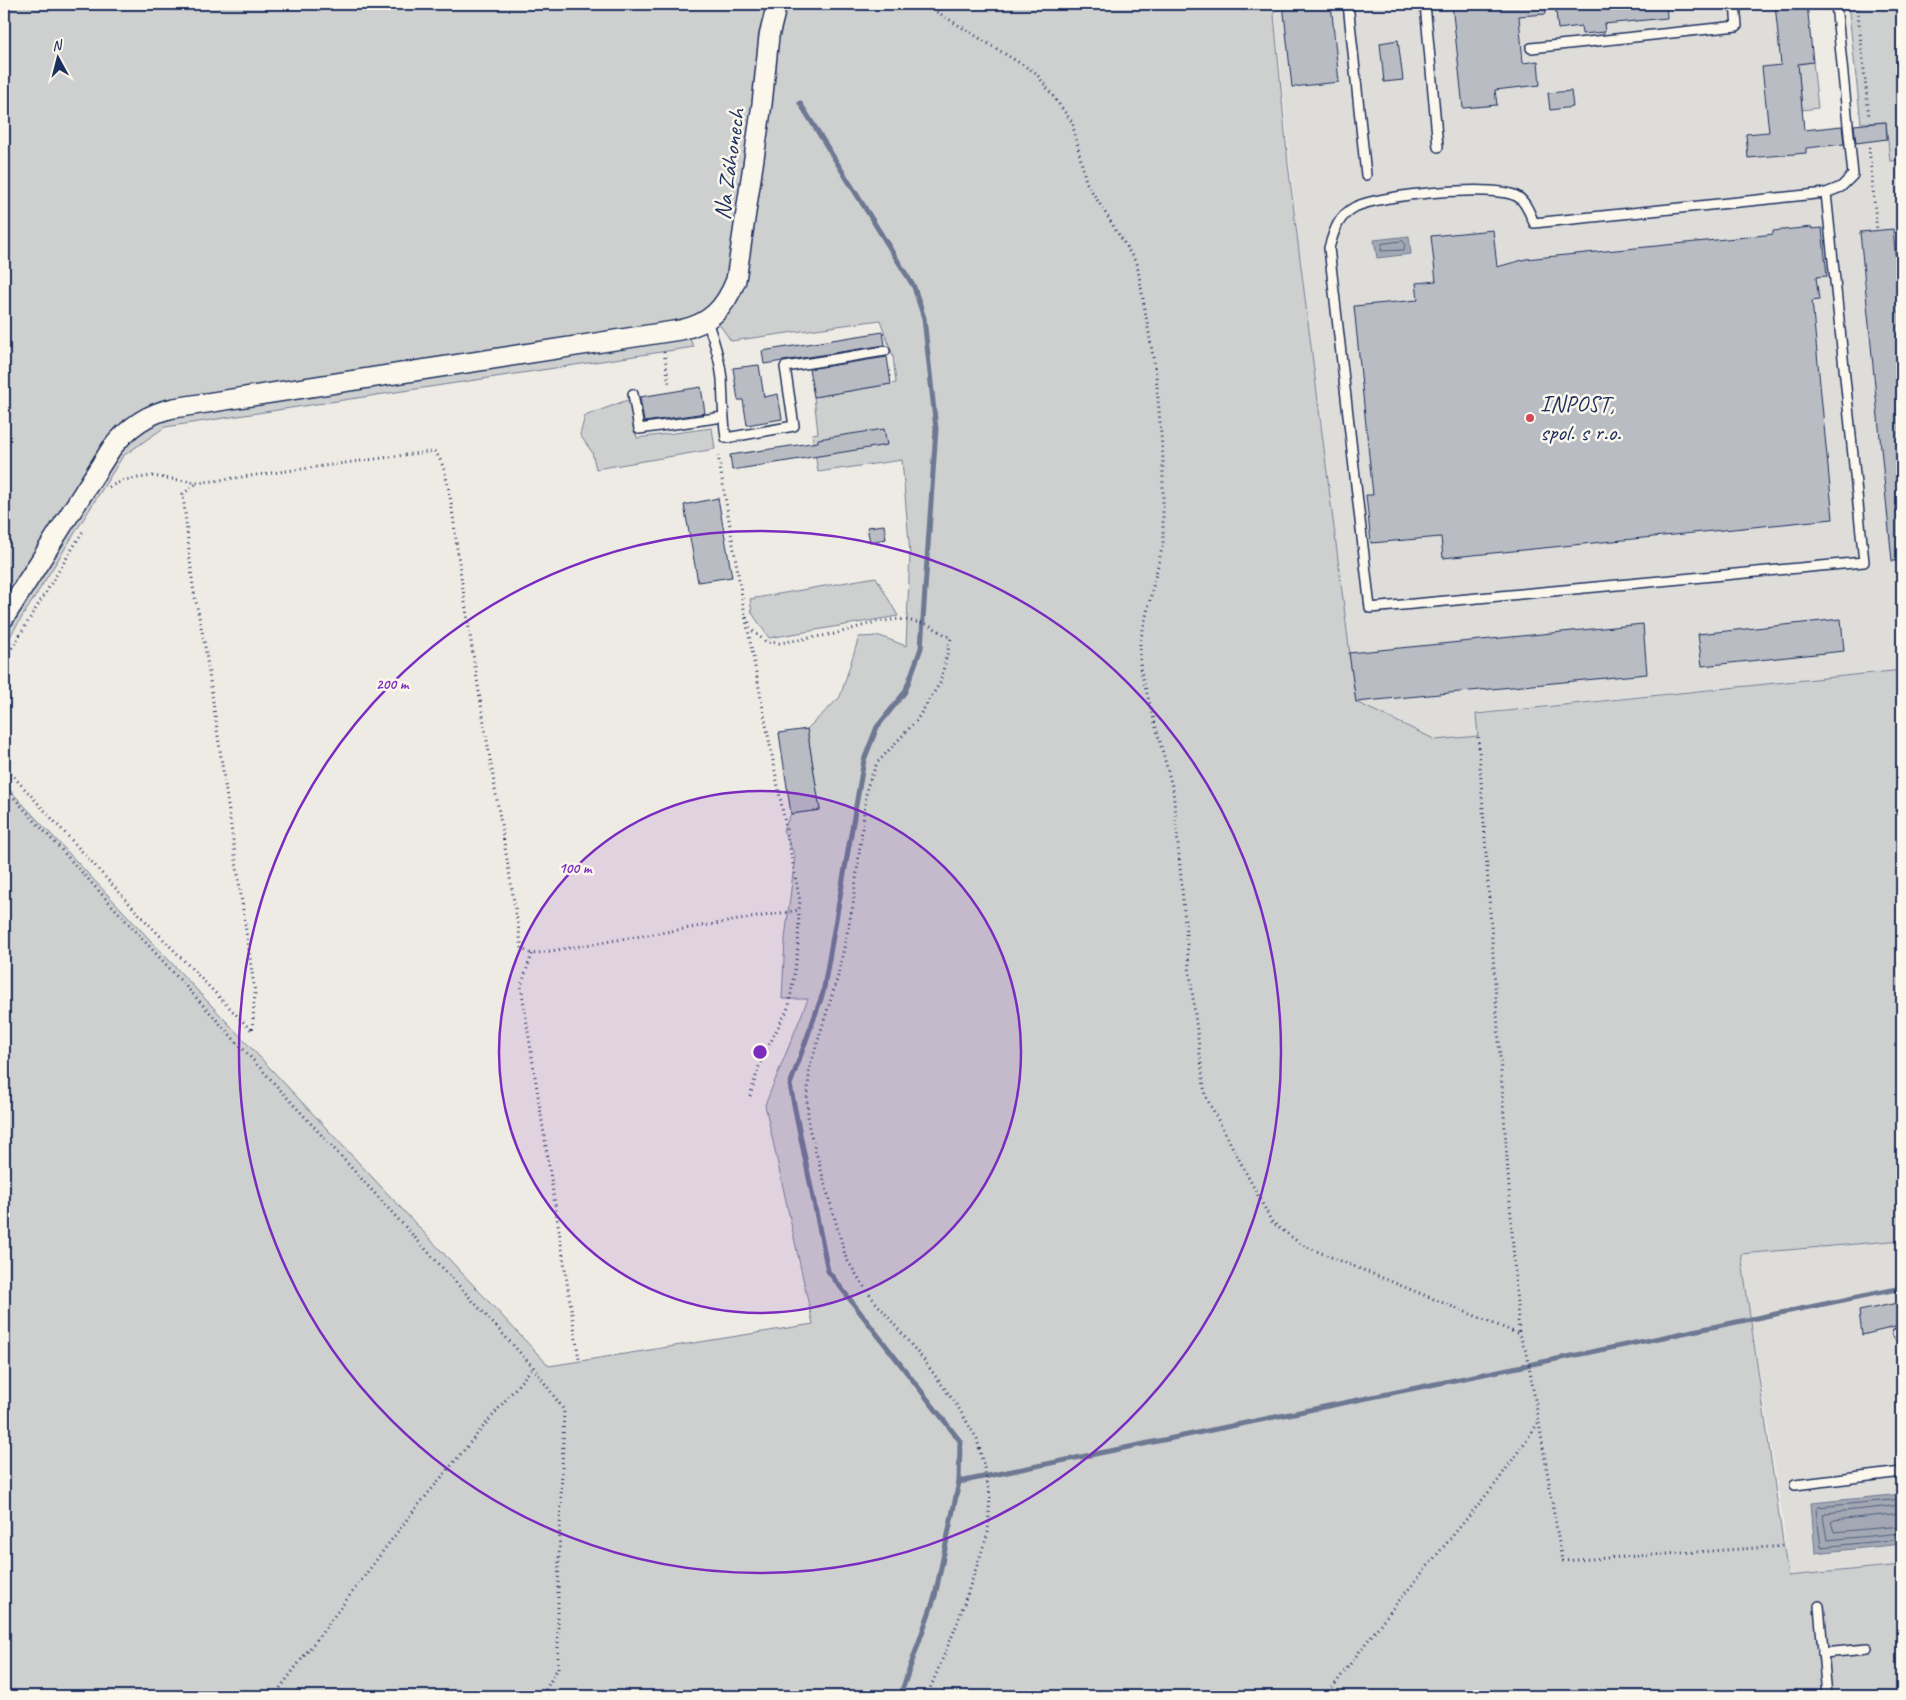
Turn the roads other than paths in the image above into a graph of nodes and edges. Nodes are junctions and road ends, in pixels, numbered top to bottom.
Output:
1 (777, 4) edge
2 (1348, 4) edge
3 (1425, 4) edge
4 (1735, 4) edge
5 (1836, 4) edge
6 (1531, 48) dead end
7 (1438, 147) dead end
8 (1366, 175) dead end
9 (1826, 193) junction
10 (707, 322) junction
11 (884, 351) dead end
12 (633, 394) dead end
13 (723, 417) junction
14 (4, 618) edge
15 (1902, 1472) edge
16 (1795, 1485) dead end
17 (1819, 1606) dead end
18 (1867, 1649) dead end
19 (1823, 1653) junction
20 (1827, 1696) edge

1 - 10 street, Na Záhonech
2 - 8 lane
3 - 7 lane
4 - 6 lane
5 - 9 lane
9 - 9 lane
10 - 13 lane
10 - 14 street
11 - 13 lane
12 - 13 lane
15 - 16 lane
17 - 19 lane
18 - 19 lane
19 - 20 lane

